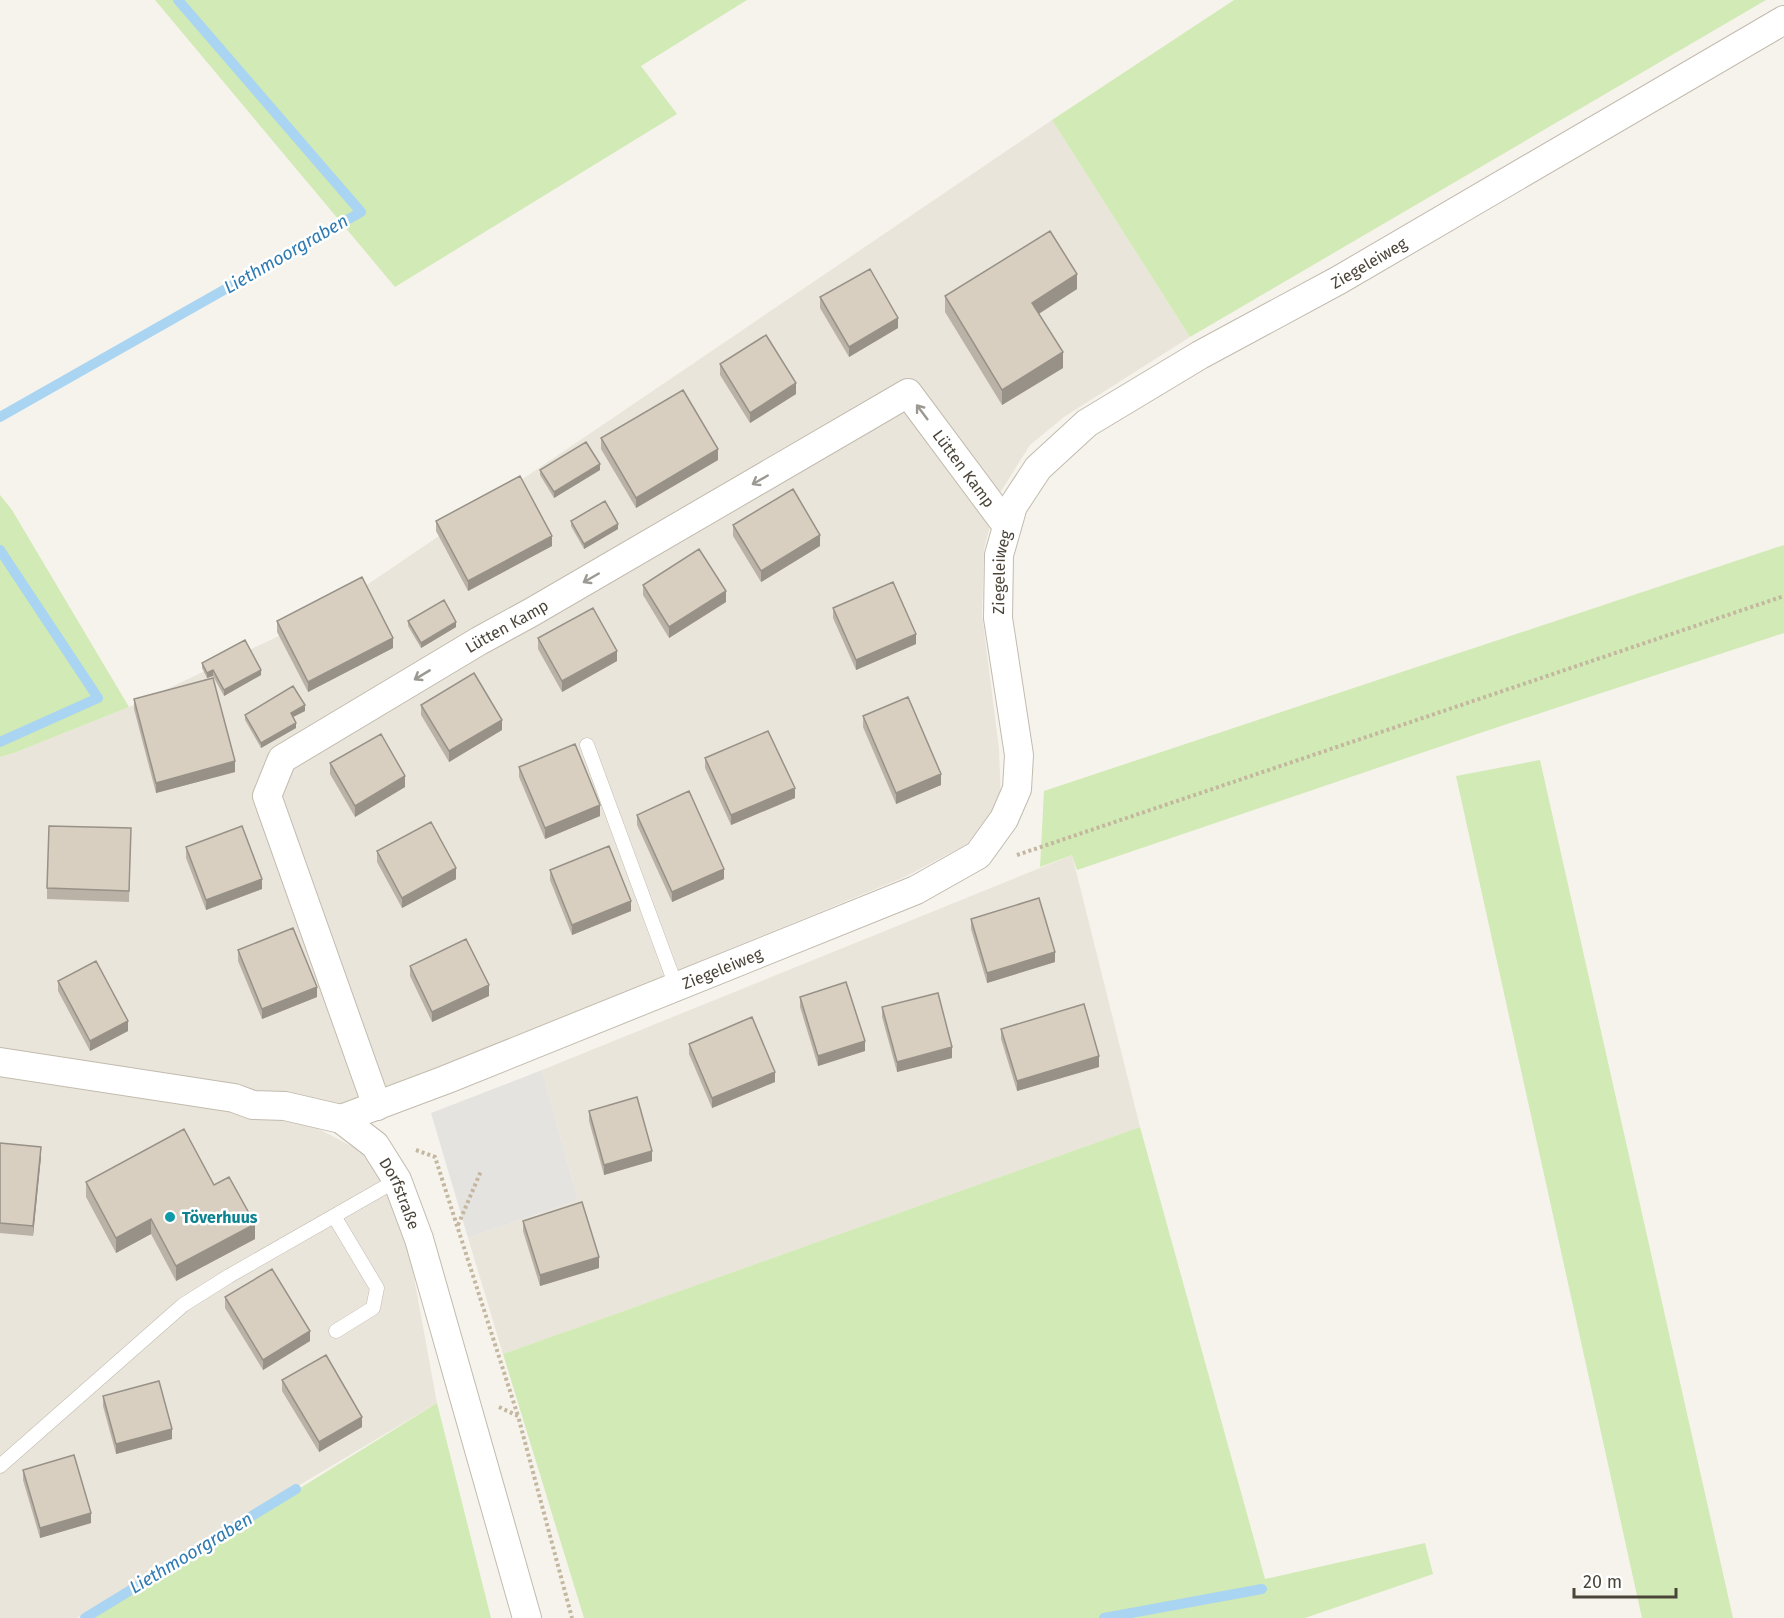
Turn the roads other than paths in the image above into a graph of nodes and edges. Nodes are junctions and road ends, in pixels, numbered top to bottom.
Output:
1 (1784, 20) edge
2 (1007, 526) junction
3 (587, 745) dead end
4 (676, 986) junction
5 (0, 1062) edge
6 (377, 1106) junction
7 (341, 1119) junction
8 (397, 1180) junction
9 (334, 1216) junction
10 (336, 1331) dead end
11 (0, 1466) edge
12 (527, 1618) edge

1 - 2 street, Ziegeleiweg
2 - 4 street, Ziegeleiweg
2 -> 6 street, Lütten Kamp
3 - 4 lane
4 - 6 street, Ziegeleiweg
5 - 7 street, Dorfstraße
6 - 7 street, Ziegeleiweg
7 - 8 street, Dorfstraße
8 - 9 lane
8 - 12 street, Dorfstraße
9 - 10 lane
9 - 11 lane

